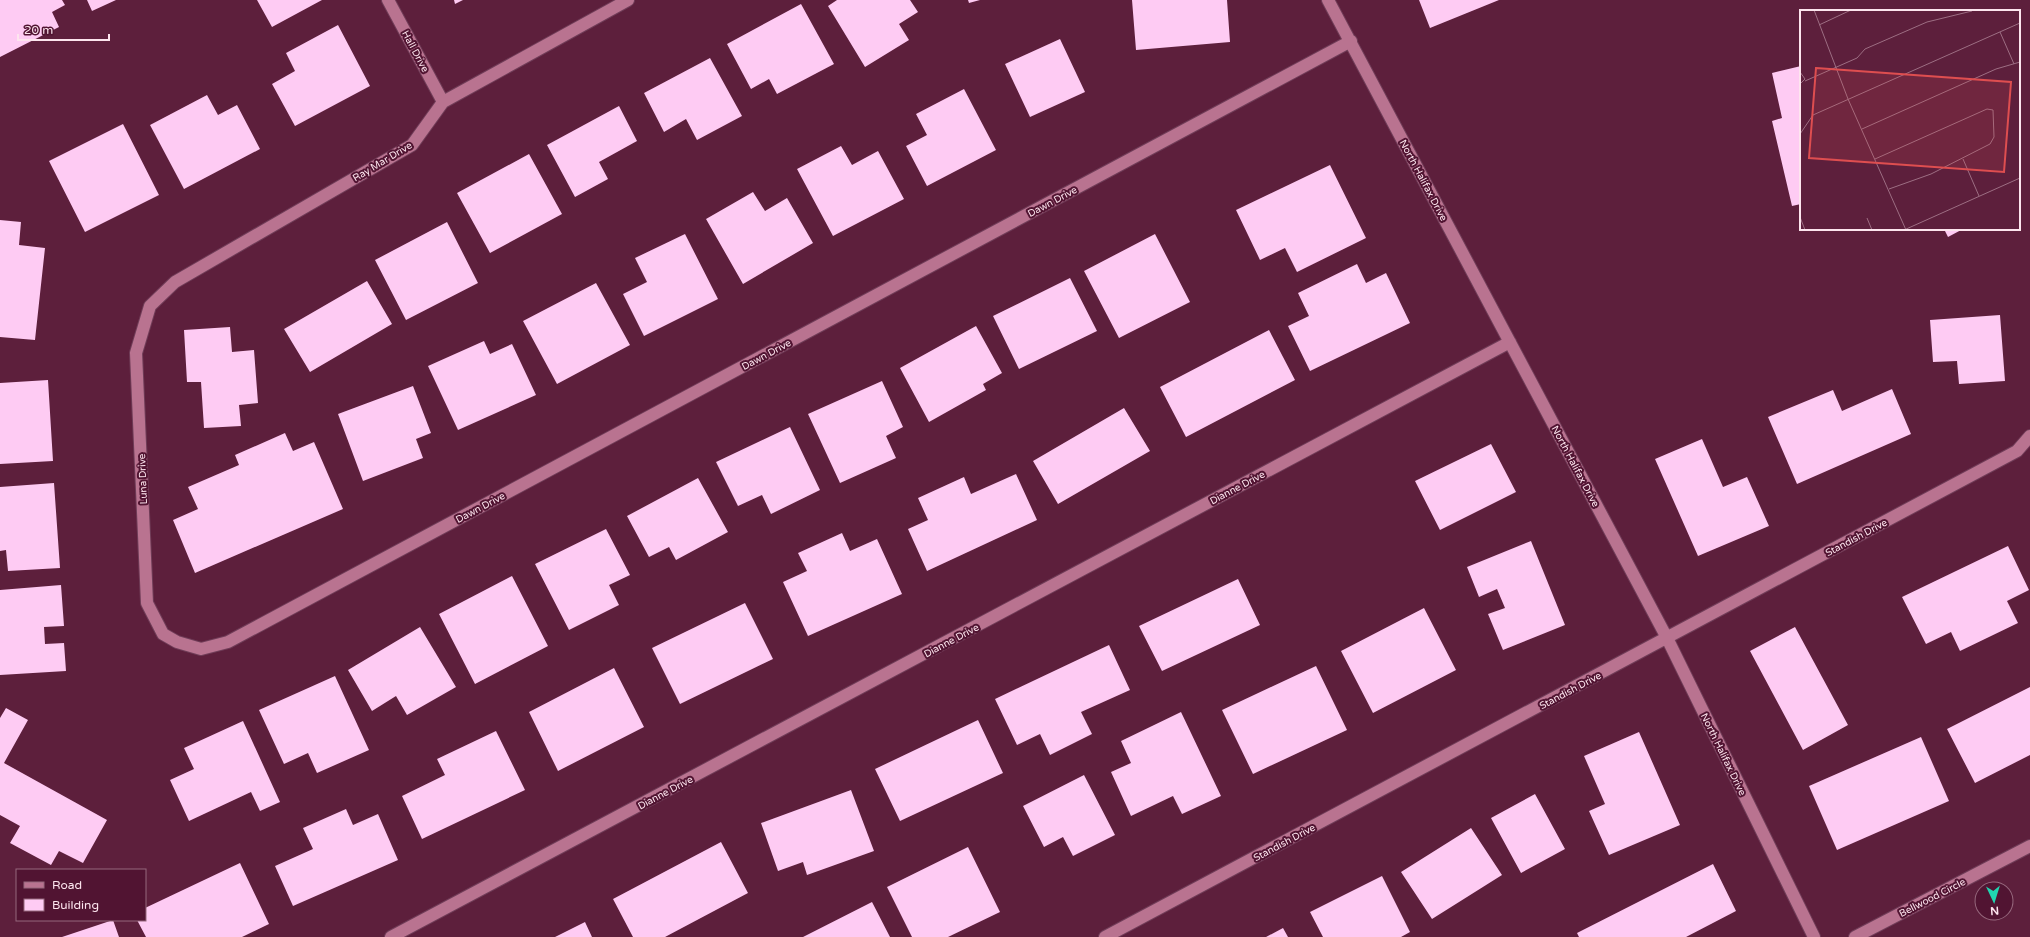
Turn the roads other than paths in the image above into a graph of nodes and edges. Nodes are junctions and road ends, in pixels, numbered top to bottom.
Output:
1 (388, 0) edge
2 (628, 0) edge
3 (1328, 0) edge
4 (1351, 41) junction
5 (443, 102) junction
6 (150, 306) joint
7 (1510, 342) junction
8 (2030, 436) edge
9 (1667, 638) junction
10 (177, 642) joint
11 (2030, 846) edge
12 (391, 937) edge
13 (1105, 937) edge
14 (1814, 937) edge
15 (1855, 937) edge

1 - 5 street, Hall Drive
2 - 5 street, Ray Mar Drive
3 - 4 street, North Halifax Drive
4 - 7 street, North Halifax Drive
4 - 10 street, Dawn Drive
5 - 6 street, Ray Mar Drive
6 - 10 street, Luna Drive
7 - 9 street, North Halifax Drive
7 - 12 street, Dianne Drive
8 - 9 street, Standish Drive
9 - 13 street, Standish Drive
9 - 14 street, North Halifax Drive
11 - 15 street, Bellwood Circle

